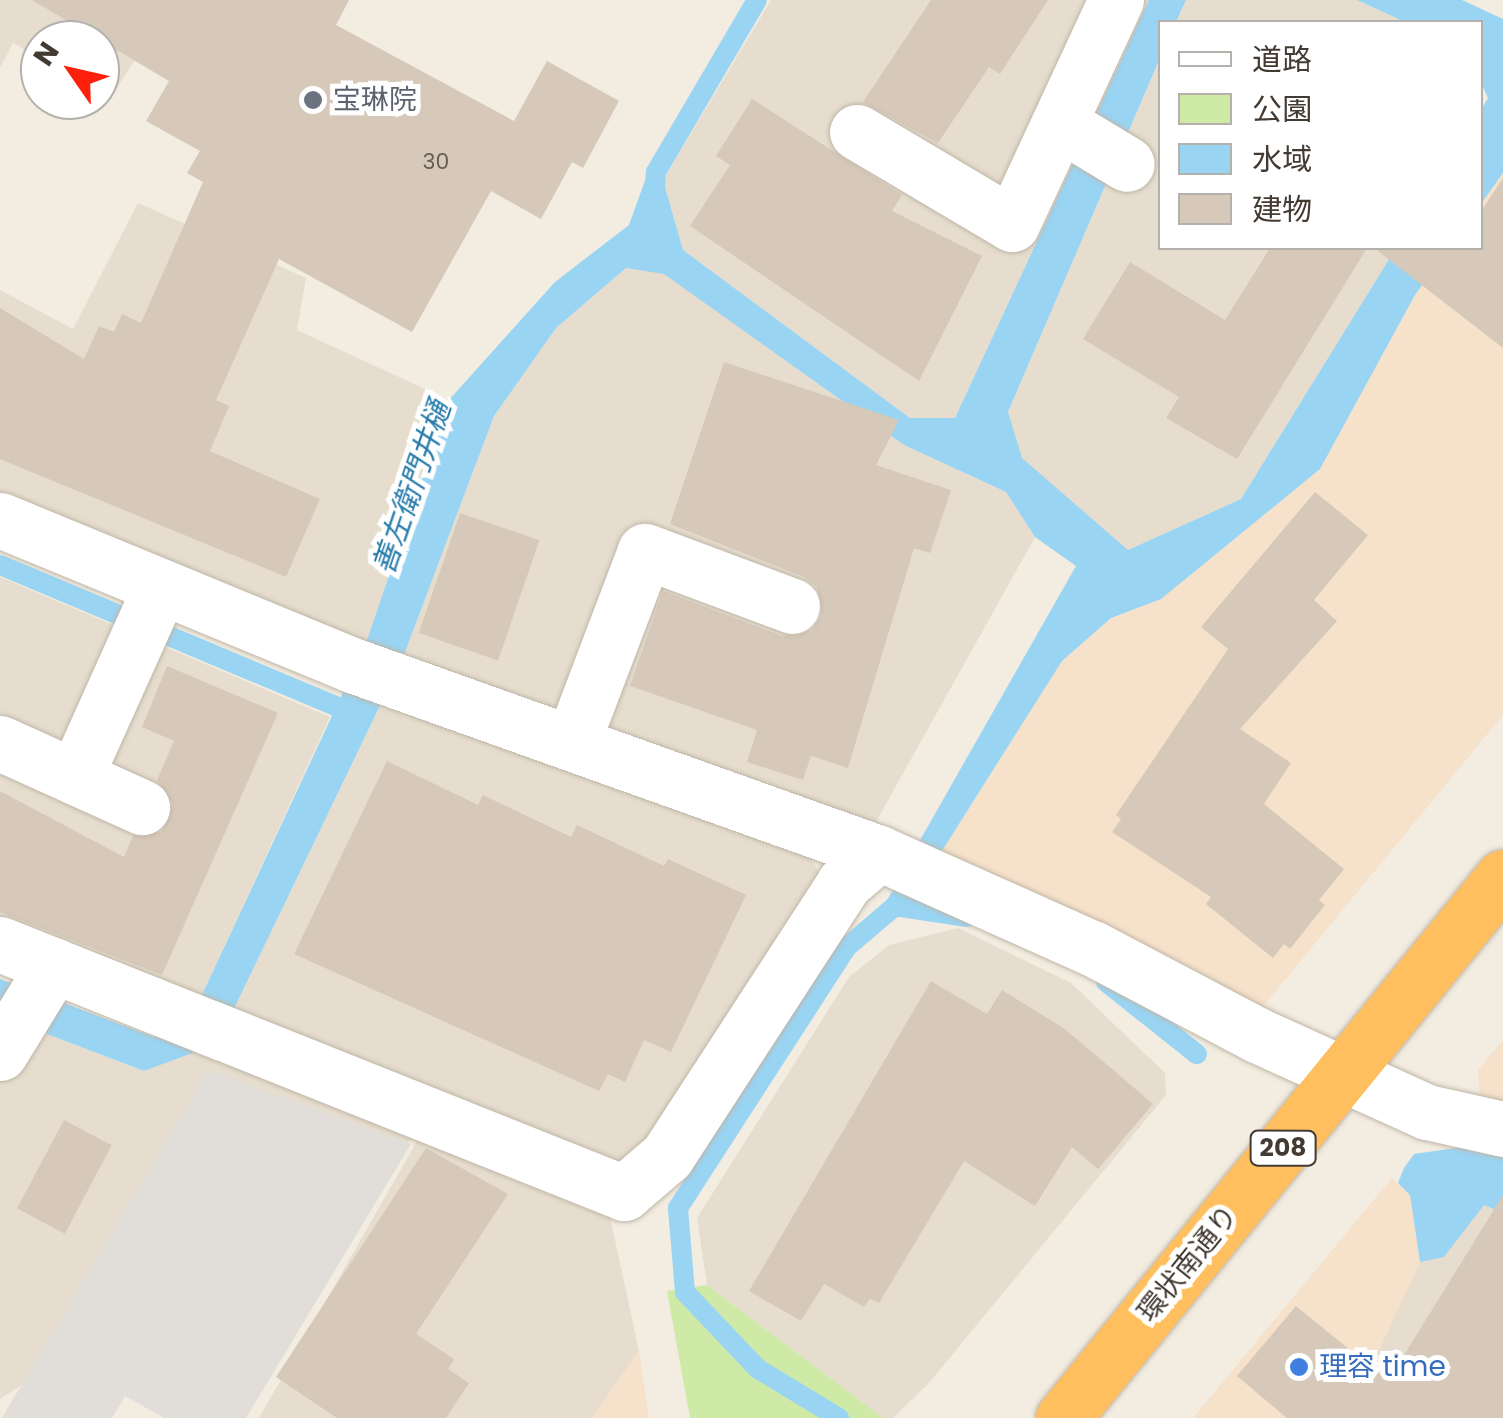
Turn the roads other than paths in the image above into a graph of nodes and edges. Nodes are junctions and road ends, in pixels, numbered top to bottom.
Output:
1 (1116, 0) edge
2 (1059, 123) junction
3 (857, 132) dead end
4 (1128, 164) dead end
5 (0, 520) edge
6 (161, 586) junction
7 (792, 606) dead end
8 (0, 743) edge
9 (572, 744) junction
10 (75, 777) junction
11 (142, 807) dead end
12 (902, 863) junction
13 (1503, 877) edge
14 (0, 944) edge
15 (48, 974) junction
16 (7, 1041) edge
17 (1343, 1074) junction
18 (1503, 1130) edge
19 (1063, 1418) edge

1 - 2 street
2 - 3 street
2 - 4 street
5 - 6 street
6 - 9 street
6 - 10 street
7 - 9 street
8 - 10 street
9 - 12 street
10 - 11 street
12 - 15 street
12 - 17 street
13 - 17 highway, 環状南通り / 208
14 - 15 street
15 - 16 street
17 - 18 street
17 - 19 highway, 環状南通り / 208

